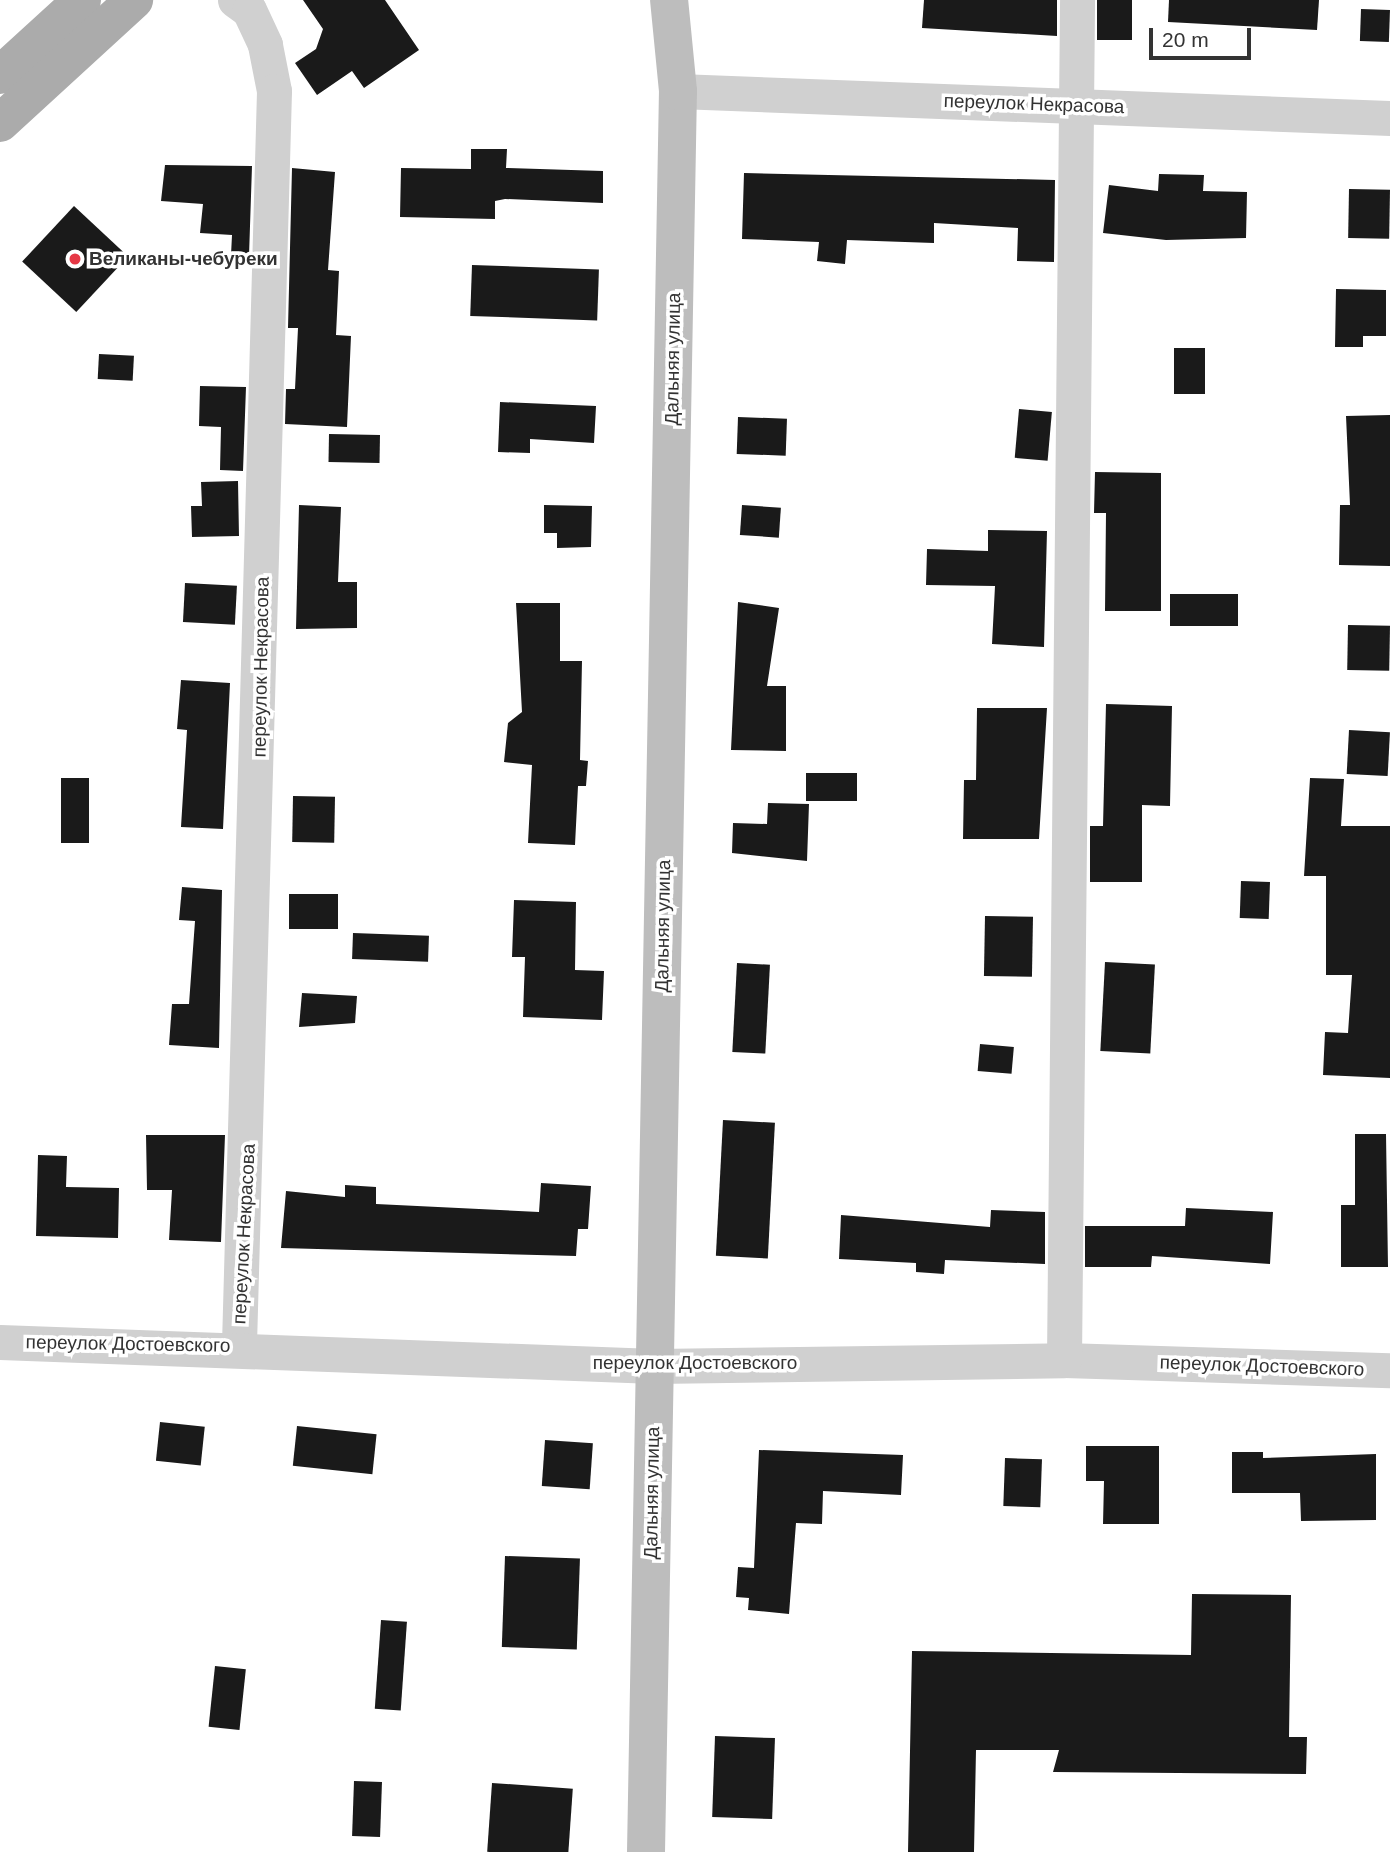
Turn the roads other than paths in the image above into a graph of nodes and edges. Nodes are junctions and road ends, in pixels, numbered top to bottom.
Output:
1 (82, 0) edge
2 (134, 0) edge
3 (235, 0) edge
4 (669, 0) edge
5 (1077, 0) edge
6 (0, 75) edge
7 (678, 91) junction
8 (1078, 105) junction
9 (1390, 118) edge
10 (0, 123) edge
11 (0, 1342) edge
12 (239, 1345) junction
13 (1064, 1360) junction
14 (654, 1366) junction
15 (1390, 1370) edge
16 (646, 1852) edge

1 - 6 main road
2 - 10 main road
3 - 12 street, переулок Некрасова
4 - 7 main road, Дальняя улица
5 - 8 street
7 - 8 street, переулок Некрасова
7 - 14 main road, Дальняя улица
8 - 9 street, переулок Некрасова
8 - 13 street
11 - 12 street, переулок Достоевского
12 - 14 street, переулок Достоевского
13 - 14 street, переулок Достоевского
13 - 15 street, переулок Достоевского
14 - 16 main road, Дальняя улица

